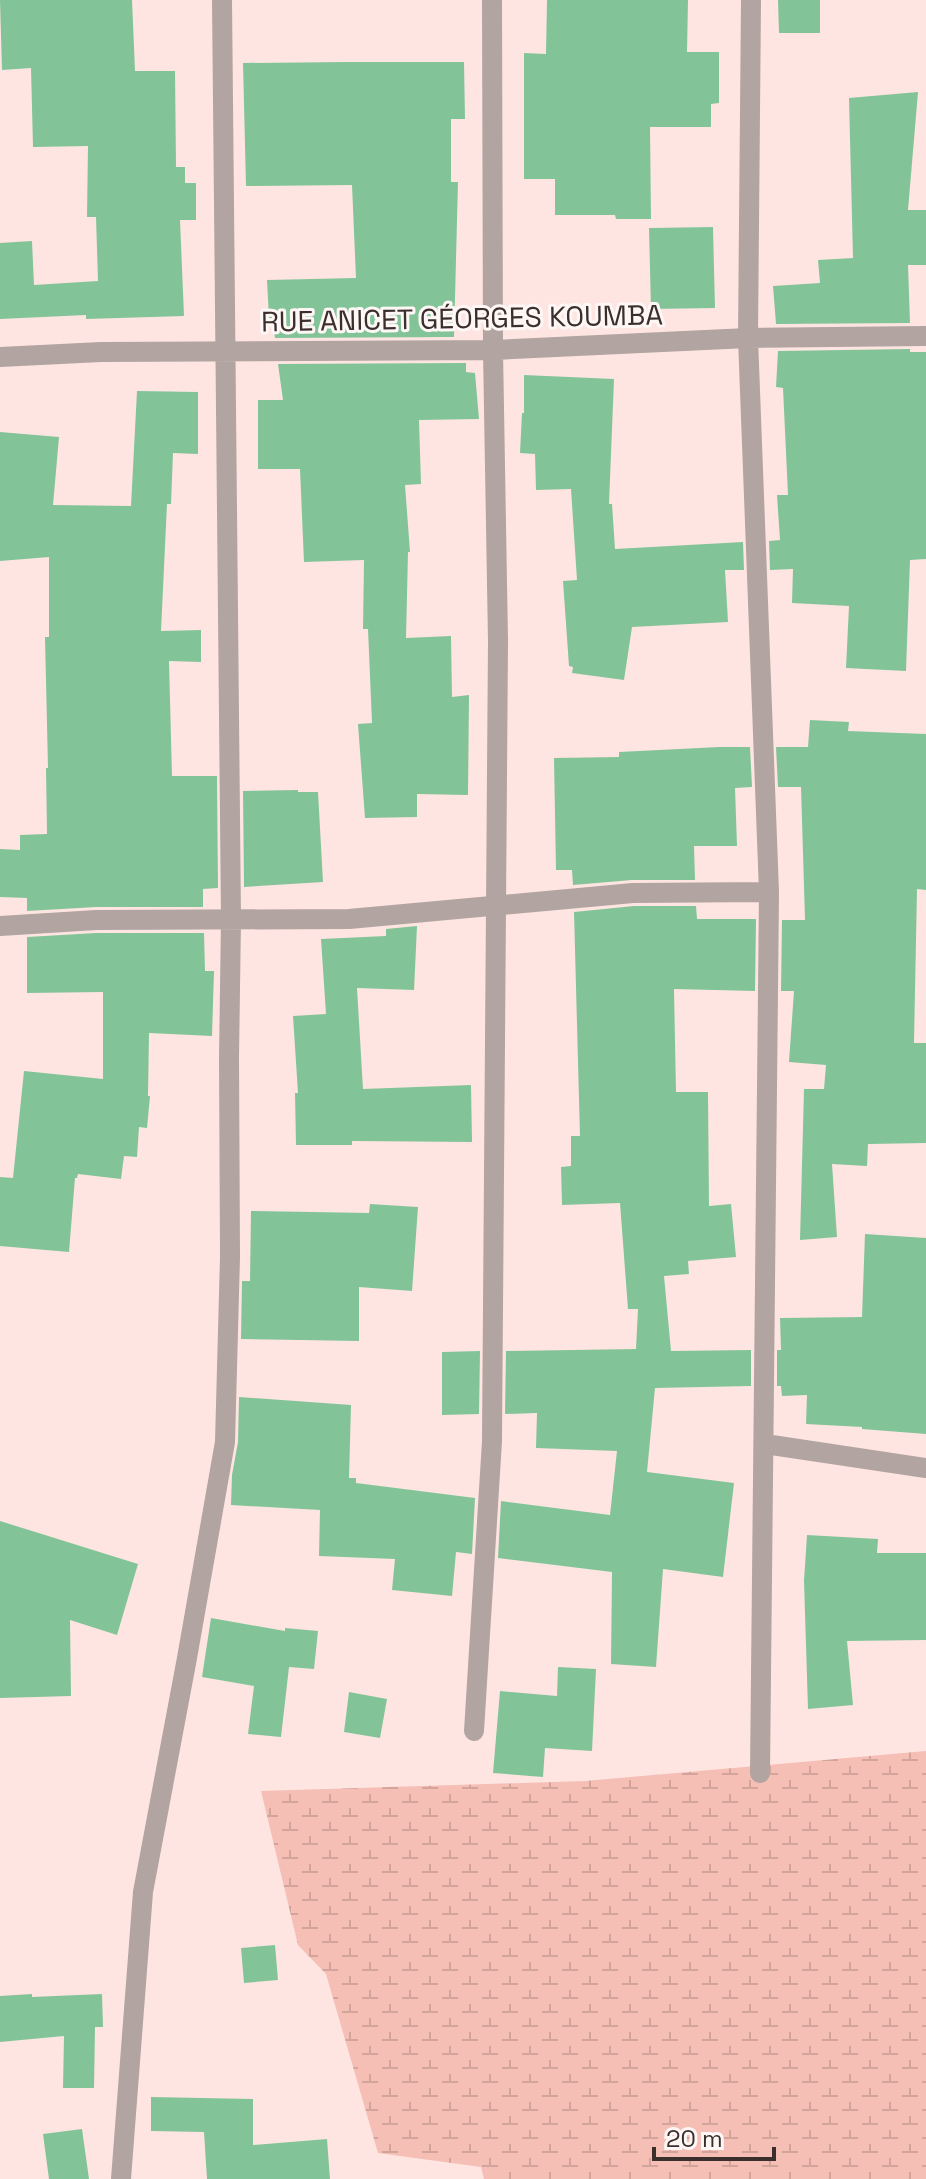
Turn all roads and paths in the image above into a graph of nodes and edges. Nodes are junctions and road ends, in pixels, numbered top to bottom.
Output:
1 (222, 0) edge
2 (492, 0) edge
3 (751, 0) edge
4 (926, 336) edge
5 (748, 338) junction
6 (493, 350) junction
7 (225, 351) junction
8 (0, 357) edge
9 (769, 892) junction
10 (497, 906) junction
11 (231, 919) junction
12 (0, 926) edge
13 (765, 1444) junction
14 (926, 1468) edge
15 (474, 1731) dead end
16 (760, 1773) dead end
17 (121, 2179) edge

1 - 7 street
2 - 6 street
3 - 5 street
4 - 5 street, RUE ANICET GÉORGES KOUMBA
5 - 6 street, RUE ANICET GÉORGES KOUMBA
5 - 9 street
6 - 7 street, RUE ANICET GÉORGES KOUMBA
6 - 10 street
7 - 8 street, RUE ANICET GÉORGES KOUMBA
7 - 11 street
9 - 10 street
9 - 13 street
10 - 11 street
10 - 15 street
11 - 12 street
11 - 17 street
13 - 14 street
13 - 16 street

